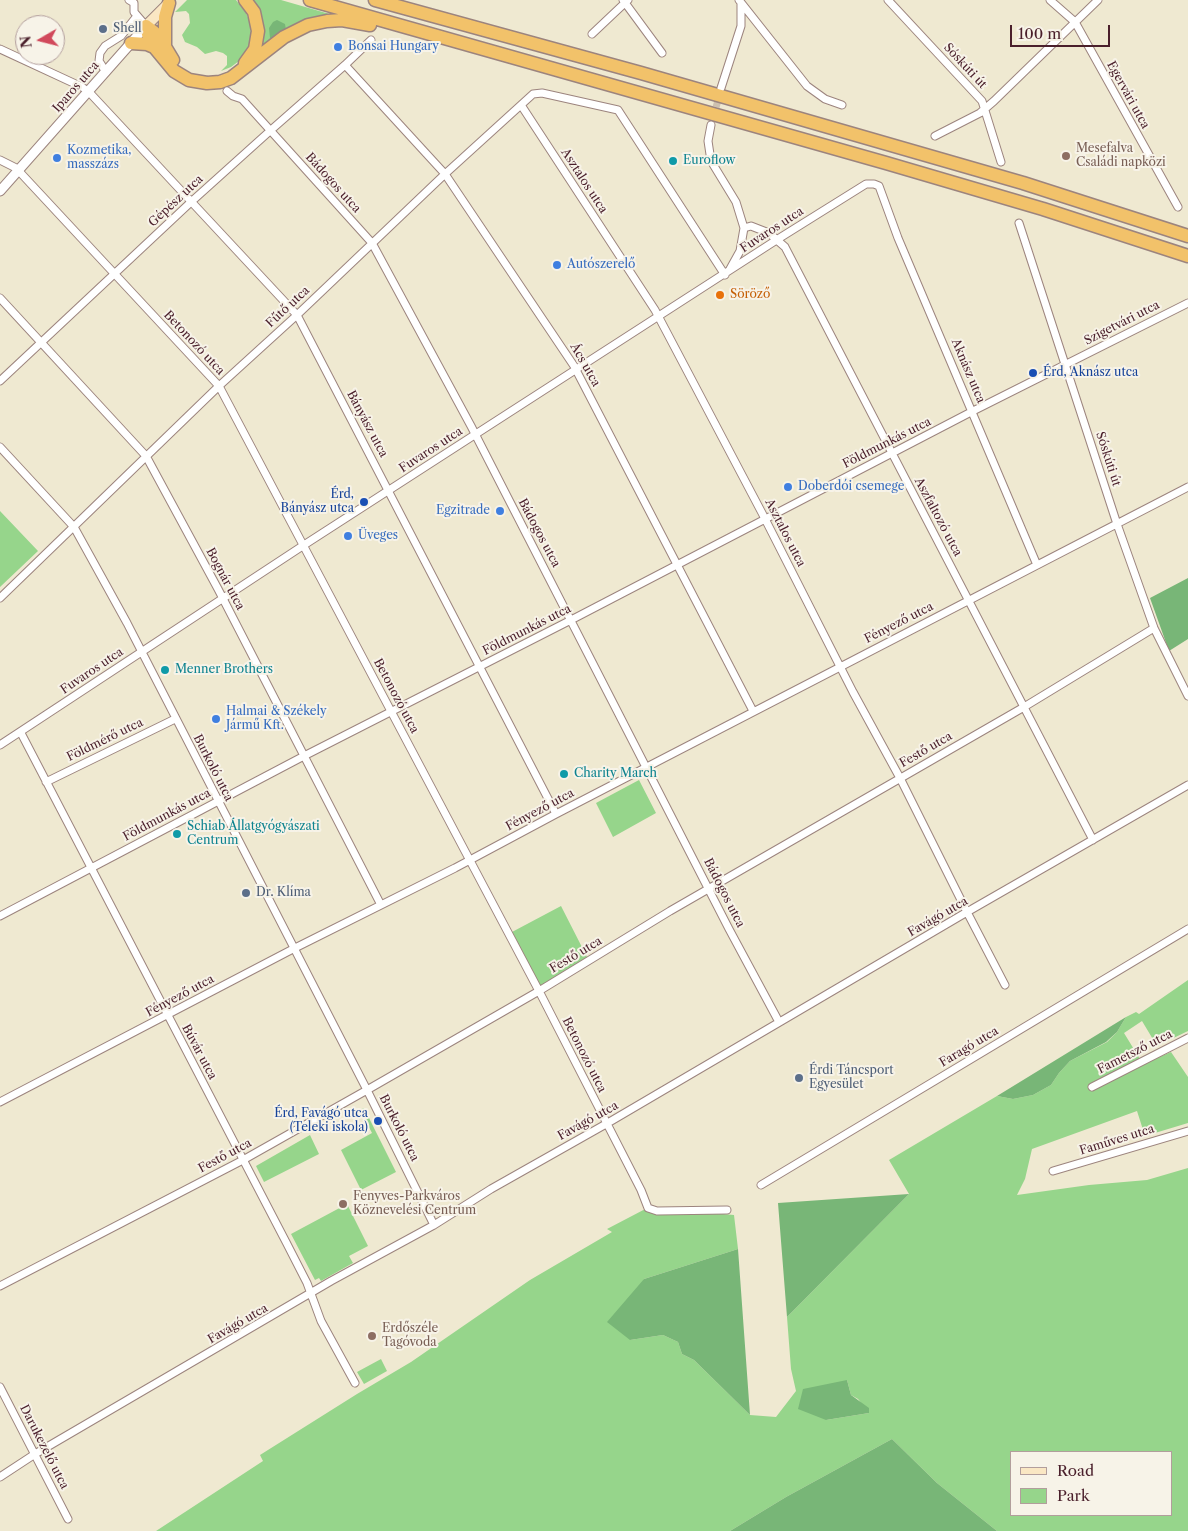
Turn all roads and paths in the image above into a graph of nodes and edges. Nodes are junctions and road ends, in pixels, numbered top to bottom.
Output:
1 (129, 0) edge
2 (245, 0) edge
3 (310, 0) edge
4 (375, 0) edge
5 (406, 0) edge
6 (739, 0) edge
7 (888, 0) edge
8 (1050, 0) edge
9 (1098, 0) edge
10 (170, 1) edge
11 (626, 1) edge
12 (137, 16) junction
13 (440, 18) junction
14 (1075, 22) junction
15 (146, 26) junction
16 (592, 34) dead end
17 (441, 37) junction
18 (371, 40) dead end
19 (132, 43) junction
20 (159, 47) junction
21 (0, 49) edge
22 (662, 53) dead end
23 (345, 65) junction
24 (106, 72) junction
25 (722, 88) tunnel mouth
26 (227, 91) dead end
27 (89, 92) junction
28 (521, 105) junction
29 (842, 105) dead end
30 (985, 107) junction
31 (711, 125) tunnel mouth
32 (271, 130) junction
33 (935, 136) dead end
34 (0, 160) edge
35 (1001, 162) dead end
36 (18, 170) junction
37 (444, 174) junction
38 (879, 186) joint
39 (0, 191) edge
40 (191, 202) junction
41 (1178, 207) dead end
42 (1019, 224) dead end
43 (744, 228) junction
44 (1188, 236) edge
45 (778, 239) junction
46 (372, 243) junction
47 (1188, 256) edge
48 (114, 274) junction
49 (725, 275) junction
50 (0, 298) edge
51 (1188, 303) edge
52 (297, 315) junction
53 (658, 316) junction
54 (40, 343) junction
55 (1065, 364) junction
56 (576, 370) junction
57 (0, 381) edge
58 (219, 386) junction
59 (973, 411) junction
60 (475, 435) junction
61 (0, 447) edge
62 (892, 454) junction
63 (146, 456) junction
64 (1188, 487) edge
65 (389, 491) junction
66 (765, 519) junction
67 (1117, 524) junction
68 (74, 527) junction
69 (304, 544) junction
70 (677, 565) junction
71 (1037, 565) junction
72 (0, 598) edge
73 (222, 598) junction
74 (969, 601) junction
75 (572, 620) junction
76 (1154, 628) junction
77 (141, 652) junction
78 (840, 666) junction
79 (479, 668) junction
80 (1188, 696) edge
81 (1024, 707) junction
82 (391, 711) junction
83 (753, 711) junction
84 (175, 718) junction
85 (21, 733) junction
86 (0, 745) edge
87 (304, 756) junction
88 (647, 768) junction
89 (900, 778) junction
90 (46, 782) junction
91 (1188, 784) edge
92 (218, 801) junction
93 (556, 814) junction
94 (1093, 840) junction
95 (470, 860) junction
96 (92, 868) junction
97 (710, 889) junction
98 (381, 905) junction
99 (966, 912) junction
100 (0, 916) edge
101 (1188, 930) edge
102 (294, 949) junction
103 (1006, 985) dead end
104 (539, 991) junction
105 (167, 1016) junction
106 (779, 1022) junction
107 (1188, 1038) edge
108 (1092, 1087) dead end
109 (367, 1090) junction
110 (0, 1102) edge
111 (606, 1124) junction
112 (1188, 1130) edge
113 (243, 1160) junction
114 (1053, 1171) dead end
115 (761, 1185) dead end
116 (727, 1210) dead end
117 (434, 1225) junction
118 (0, 1286) edge
119 (310, 1294) junction
120 (355, 1383) dead end
121 (0, 1387) edge
122 (35, 1454) junction
123 (0, 1477) edge
124 (68, 1518) dead end

1 - 12 street
2 - 20 highway
3 - 17 highway
4 - 13 highway
5 - 13 highway
6 - 25 street
6 - 29 street
7 - 30 street, Sóskúti út
8 - 14 street, Egervári utca
9 - 14 street
10 - 15 main road, Iparos utca
10 - 20 highway
11 - 16 street
11 - 22 street
12 - 15 street
12 - 24 street
13 - 44 highway
14 - 30 street
14 - 41 street, Egervári utca
15 - 19 street, Iparos utca
15 - 20 highway
17 - 20 highway
17 - 47 highway
18 - 23 street, Gépész utca
19 - 20 highway
19 - 24 street, Iparos utca
21 - 27 street, Bányász utca
23 - 32 street, Gépész utca
23 - 37 street, Ács utca
24 - 27 street, Iparos utca
26 - 32 street, Bádogos utca
27 - 36 street, Iparos utca
27 - 40 street, Bányász utca
28 - 37 street, Fűtő utca
28 - 49 street, Fűtő utca
28 - 53 street, Asztalos utca
30 - 33 street
30 - 35 street, Sóskúti út
31 - 43 street
32 - 40 street, Gépész utca
32 - 46 street, Bádogos utca
34 - 36 street, Betonozó utca
36 - 39 street, Iparos utca
36 - 48 street, Betonozó utca
37 - 46 street, Fűtő utca
37 - 56 street, Ács utca
38 - 45 street, Fuvaros utca
38 - 59 street, Aknász utca
40 - 48 street, Gépész utca
40 - 52 street, Bányász utca
42 - 55 street, Sóskúti út
43 - 45 street
43 - 49 street
45 - 49 street, Fuvaros utca
45 - 62 street, Aszfaltozó utca
46 - 52 street, Fűtő utca
46 - 60 street, Bádogos utca
48 - 54 street, Gépész utca
48 - 58 street, Betonozó utca
49 - 53 street, Fuvaros utca
50 - 54 street, Bognár utca
51 - 55 street, Szigetvári utca
52 - 58 street, Fűtő utca
52 - 65 street, Bányász utca
53 - 56 street, Fuvaros utca
53 - 66 street, Asztalos utca
54 - 57 street, Gépész utca
54 - 63 street, Bognár utca
55 - 59 street, Földmunkás utca
55 - 67 street, Sóskúti út
56 - 60 street, Fuvaros utca
56 - 70 street, Ács utca
58 - 63 street, Fűtő utca
58 - 69 street, Betonozó utca
59 - 62 street, Földmunkás utca
59 - 71 street, Aknász utca
60 - 65 street, Fuvaros utca
60 - 75 street, Bádogos utca
61 - 68 street, Burkoló utca
62 - 66 street, Földmunkás utca
62 - 74 street, Aszfaltozó utca
63 - 68 street, Fűtő utca
63 - 73 street, Bognár utca
64 - 67 street, Fényező utca
65 - 69 street, Fuvaros utca
65 - 79 street, Bányász utca
66 - 70 street, Földmunkás utca
66 - 78 street, Asztalos utca
67 - 71 street, Fényező utca
67 - 76 street, Sóskúti út
68 - 72 street, Fűtő utca
68 - 77 street, Burkoló utca
69 - 73 street, Fuvaros utca
69 - 82 street, Betonozó utca
70 - 75 street, Földmunkás utca
70 - 83 street, Ács utca
71 - 74 street, Fényező utca
73 - 77 street, Fuvaros utca
73 - 87 street, Bognár utca
74 - 78 street, Fényező utca
74 - 81 street, Aszfaltozó utca
75 - 79 street, Földmunkás utca
75 - 88 street, Bádogos utca
76 - 80 street, Sóskúti út
76 - 81 street, Festő utca
77 - 84 street, Burkoló utca
77 - 85 street, Fuvaros utca
78 - 83 street, Fényező utca
78 - 89 street, Asztalos utca
79 - 82 street, Földmunkás utca
79 - 93 street, Bányász utca
81 - 89 street, Festő utca
81 - 94 street, Aszfaltozó utca
82 - 87 street, Földmunkás utca
82 - 95 street, Betonozó utca
83 - 88 street, Fényező utca
84 - 90 street, Földmérő utca
84 - 92 street, Burkoló utca
85 - 86 street, Fuvaros utca
85 - 90 street, Búvár utca
87 - 92 street, Földmunkás utca
87 - 98 street, Bognár utca
88 - 93 street, Fényező utca
88 - 97 street, Bádogos utca
89 - 97 street, Festő utca
89 - 99 street, Asztalos utca
90 - 96 street, Búvár utca
91 - 94 street, Favágó utca
92 - 96 street, Földmunkás utca
92 - 102 street, Burkoló utca
93 - 95 street, Fényező utca
94 - 99 street, Favágó utca
95 - 98 street, Fényező utca
95 - 104 street, Betonozó utca
96 - 100 street, Földmunkás utca
96 - 105 street, Búvár utca
97 - 104 street, Festő utca
97 - 106 street, Bádogos utca
98 - 102 street, Fényező utca
99 - 103 street, Asztalos utca
99 - 106 street, Favágó utca
101 - 115 street, Faragó utca
102 - 105 street, Fényező utca
102 - 109 street, Burkoló utca
104 - 109 street, Festő utca
104 - 111 street, Betonozó utca
105 - 110 street, Fényező utca
105 - 113 street, Búvár utca
106 - 111 street, Favágó utca
107 - 108 street, Fametsző utca
109 - 113 street, Festő utca
109 - 117 street, Burkoló utca
111 - 116 street, Betonozó utca
111 - 117 street, Favágó utca
112 - 114 street, Faműves utca
113 - 118 street, Festő utca
113 - 119 street, Búvár utca
117 - 119 street, Favágó utca
119 - 120 street, Búvár utca
119 - 122 street, Favágó utca
121 - 122 street, Darukezelő utca
122 - 123 street, Favágó utca
122 - 124 street, Darukezelő utca

